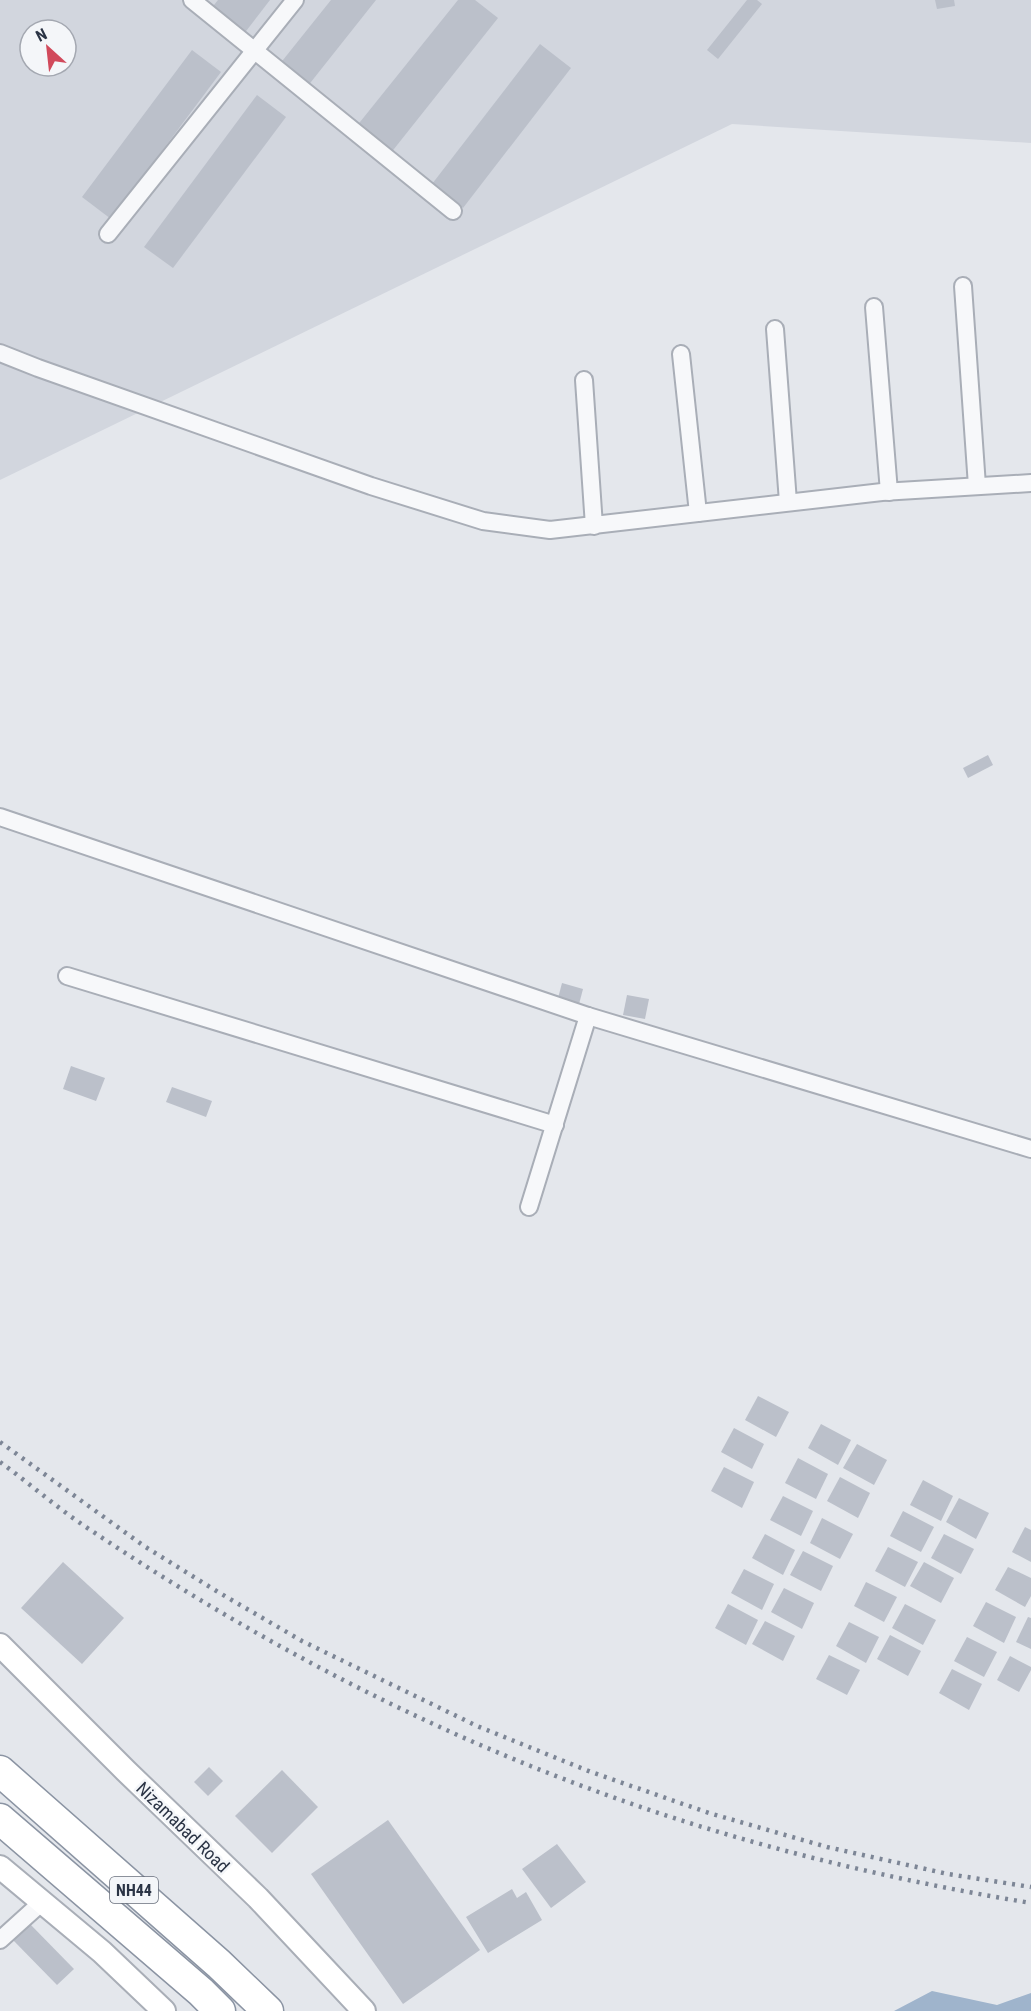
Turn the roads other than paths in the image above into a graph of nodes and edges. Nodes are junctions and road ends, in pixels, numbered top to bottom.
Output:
1 (192, 0) edge
2 (295, 0) edge
3 (254, 51) junction
4 (453, 211) dead end
5 (108, 234) dead end
6 (963, 286) dead end
7 (874, 307) dead end
8 (776, 329) dead end
9 (0, 353) edge
10 (681, 354) dead end
11 (584, 380) dead end
12 (1031, 483) edge
13 (977, 486) junction
14 (889, 492) junction
15 (788, 502) junction
16 (698, 513) junction
17 (594, 526) junction
18 (0, 817) edge
19 (67, 976) dead end
20 (588, 1016) junction
21 (555, 1125) junction
22 (1031, 1149) edge
23 (529, 1207) dead end
24 (0, 1645) edge
25 (0, 1771) edge
26 (0, 1819) edge
27 (0, 1867) edge
28 (42, 1903) junction
29 (0, 1940) edge
30 (164, 2011) edge
31 (220, 2011) edge
32 (268, 2011) edge
33 (364, 2011) edge

1 - 3 street
2 - 3 street
3 - 4 street
3 - 5 street
6 - 13 street
7 - 14 street
8 - 15 street
9 - 17 street
10 - 16 street
11 - 17 street
12 - 13 street
13 - 14 street
14 - 15 street
15 - 16 street
16 - 17 street
18 - 20 street
19 - 21 street
20 - 21 street
20 - 22 street
21 - 23 street
24 - 33 main road, Nizamabad Road
25 - 32 highway, NH44
26 - 31 highway, NH44
27 - 28 main road
28 - 29 street
28 - 30 main road

